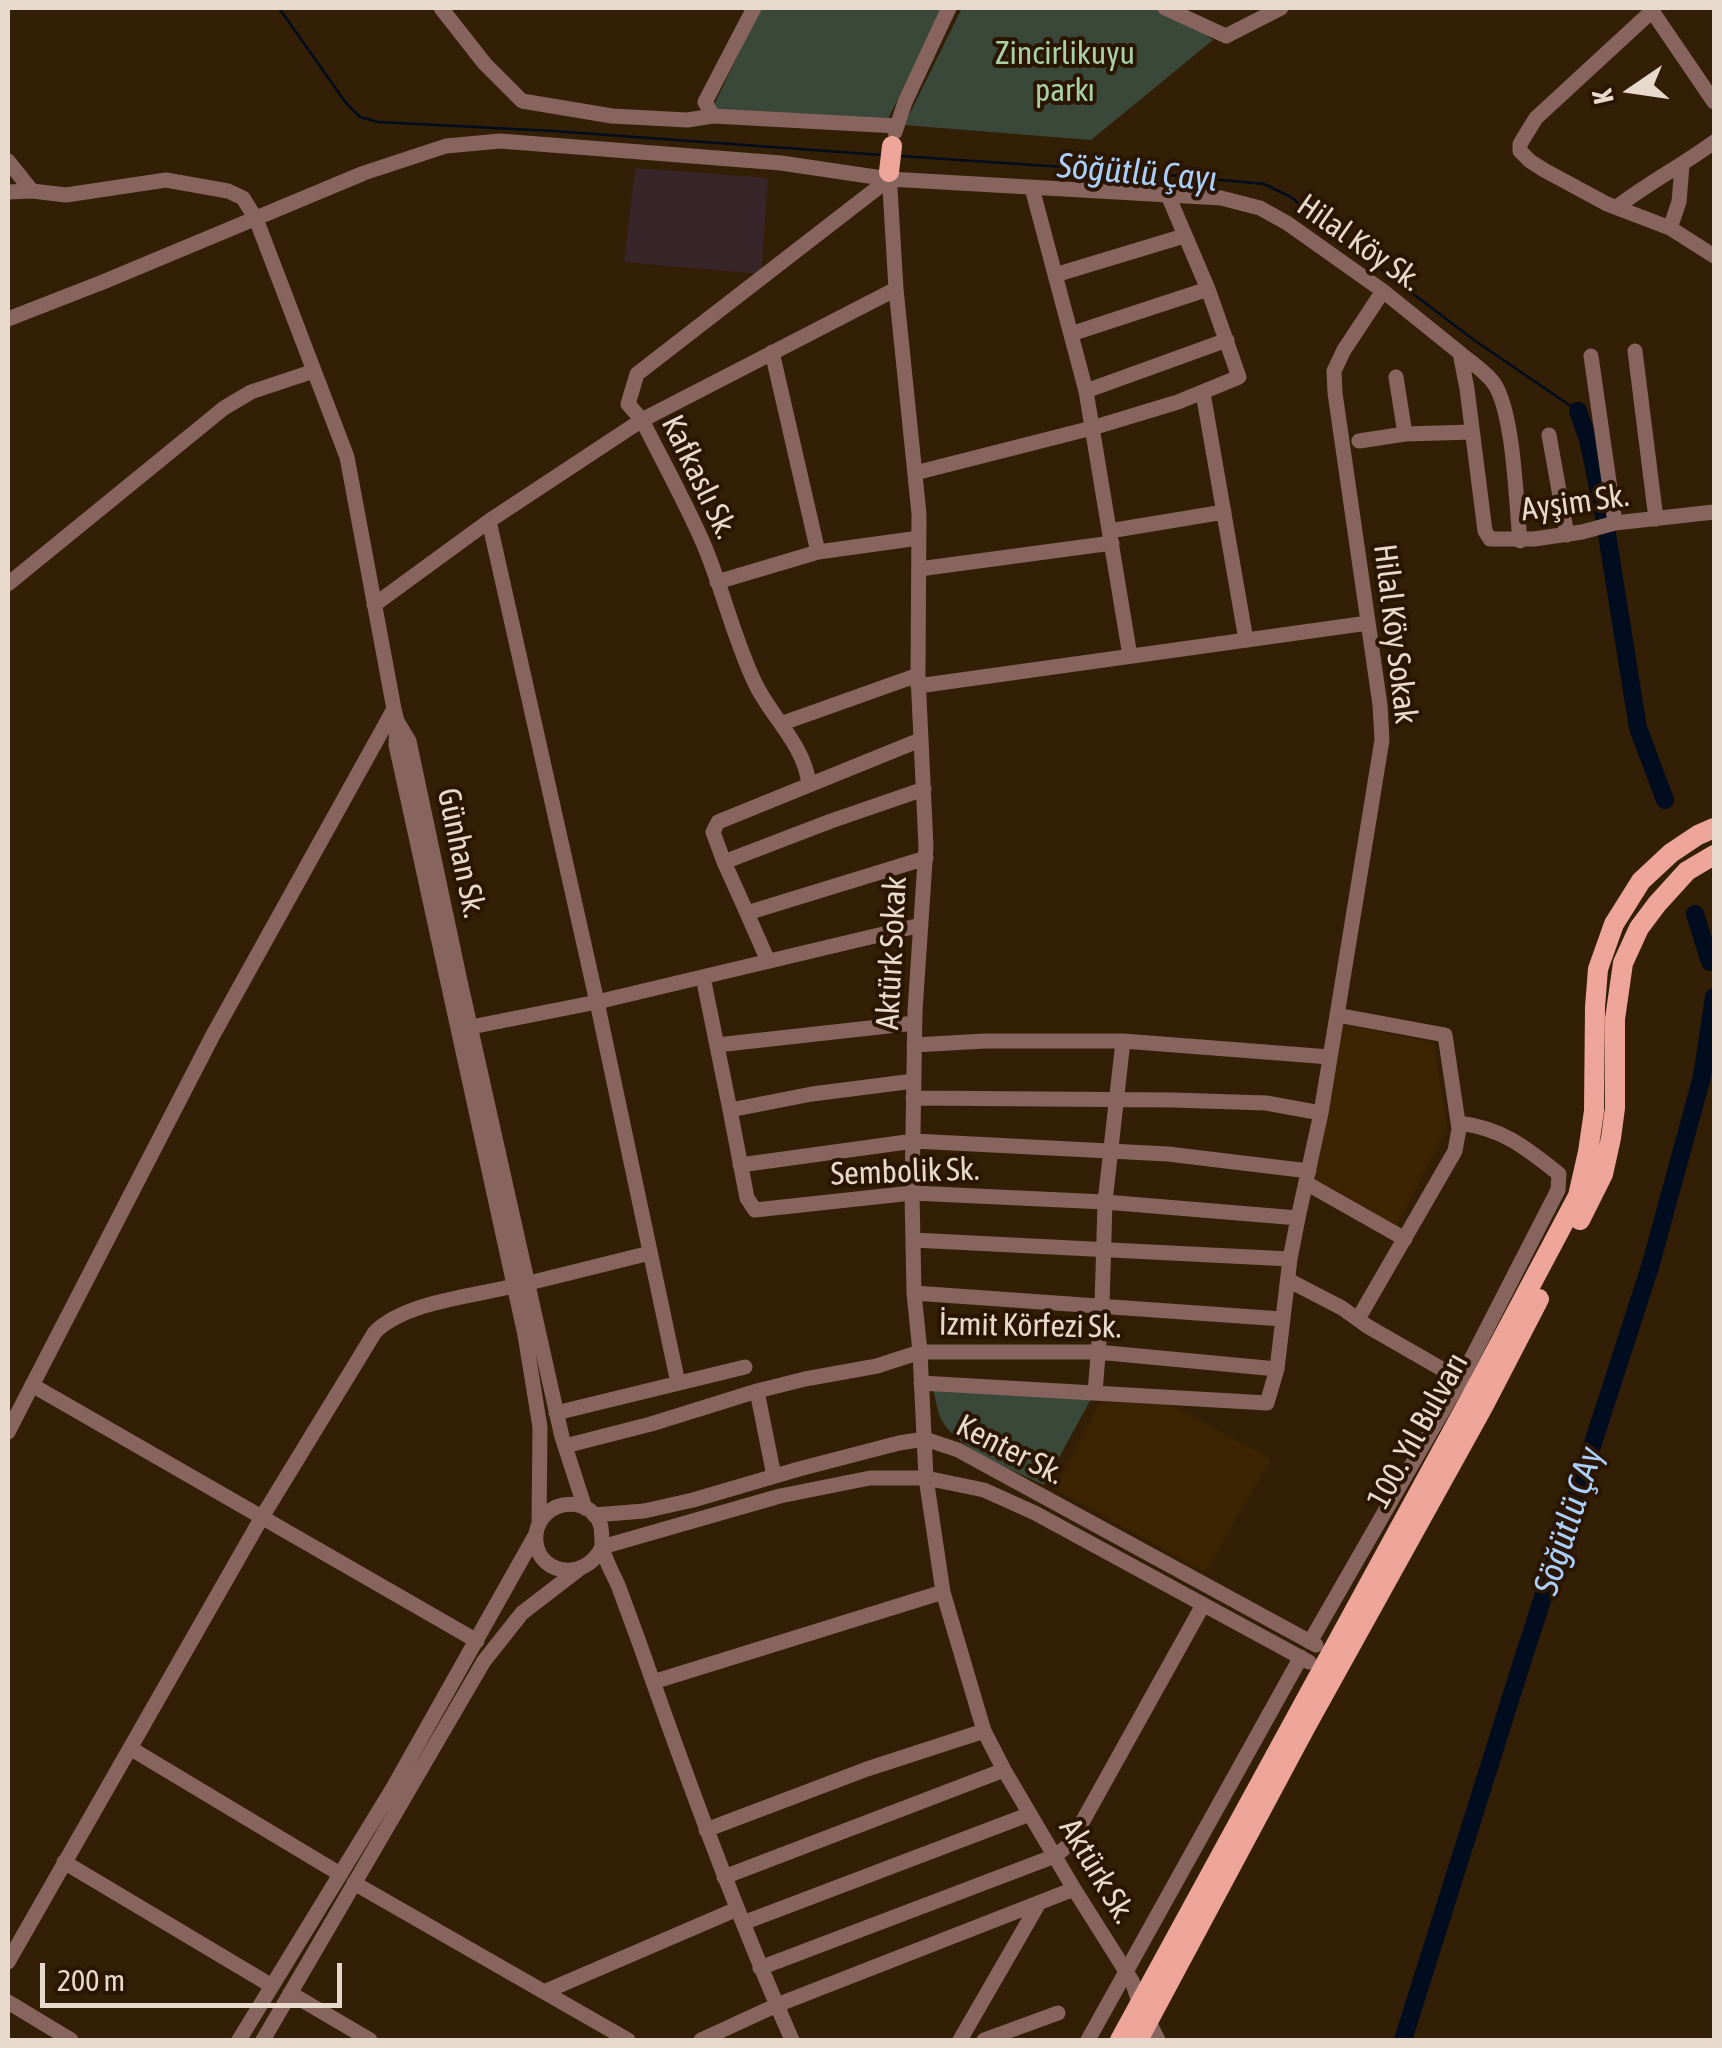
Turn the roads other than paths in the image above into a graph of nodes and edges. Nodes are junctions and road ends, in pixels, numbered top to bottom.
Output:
1 (441, 8) edge
2 (754, 8) edge
3 (949, 8) edge
4 (1165, 8) edge
5 (1281, 8) edge
6 (1651, 9) edge
7 (1714, 102) edge
8 (713, 116) junction
9 (894, 136) junction
10 (1714, 142) edge
11 (8, 161) edge
12 (1682, 166) junction
13 (889, 176) junction
14 (1032, 188) junction
15 (32, 191) junction
16 (8, 192) edge
17 (1167, 193) junction
18 (1617, 208) junction
19 (256, 219) junction
20 (1670, 228) junction
21 (1184, 236) junction
22 (1714, 256) edge
23 (1055, 274) junction
24 (896, 289) junction
25 (1208, 289) junction
26 (1383, 292) junction
27 (8, 319) edge
28 (1072, 334) junction
29 (1227, 340) junction
30 (772, 352) junction
31 (1635, 352) dead end
32 (1460, 353) junction
33 (1591, 356) dead end
34 (314, 371) junction
35 (1396, 377) dead end
36 (1086, 391) junction
37 (1202, 393) junction
38 (642, 420) junction
39 (1092, 428) junction
40 (1472, 432) junction
41 (1405, 434) junction
42 (1549, 435) dead end
43 (1360, 441) dead end
44 (915, 473) junction
45 (1224, 512) junction
46 (1714, 512) edge
47 (1656, 518) junction
48 (489, 521) junction
49 (1614, 523) junction
50 (1567, 535) junction
51 (1110, 537) junction
52 (919, 538) junction
53 (1520, 540) junction
54 (818, 552) junction
55 (919, 569) junction
56 (717, 582) junction
57 (8, 584) edge
58 (374, 605) junction
59 (1368, 623) junction
60 (1246, 640) junction
61 (1130, 656) junction
62 (918, 681) junction
63 (395, 715) junction
64 (783, 723) junction
65 (920, 740) junction
66 (810, 784) junction
67 (924, 788) junction
68 (1714, 828) edge
69 (1714, 855) edge
70 (926, 858) junction
71 (724, 862) junction
72 (748, 914) junction
73 (921, 925) junction
74 (768, 961) junction
75 (703, 976) junction
76 (596, 1002) junction
77 (1337, 1015) junction
78 (915, 1023) junction
79 (471, 1026) junction
80 (1123, 1041) junction
81 (717, 1045) junction
82 (914, 1045) junction
83 (1330, 1057) junction
84 (914, 1080) junction
85 (914, 1098) junction
86 (1116, 1099) junction
87 (730, 1110) junction
88 (1321, 1113) junction
89 (1458, 1123) junction
90 (914, 1141) junction
91 (1109, 1151) junction
92 (740, 1165) junction
93 (1307, 1177) junction
94 (912, 1194) junction
95 (1104, 1202) junction
96 (1298, 1218) junction
97 (1568, 1232) junction
98 (1404, 1239) junction
99 (913, 1240) junction
100 (1104, 1251) junction
101 (650, 1254) junction
102 (1290, 1260) junction
103 (1288, 1280) junction
104 (522, 1285) junction
105 (914, 1294) junction
106 (1102, 1305) junction
107 (1282, 1319) junction
108 (1358, 1320) junction
109 (920, 1352) junction
110 (1097, 1352) junction
111 (745, 1367) dead end
112 (1277, 1369) junction
113 (678, 1383) junction
114 (1469, 1383) junction
115 (920, 1384) junction
116 (32, 1386) junction
117 (757, 1391) junction
118 (1095, 1393) junction
119 (556, 1412) junction
120 (8, 1432) edge
121 (925, 1440) junction
122 (565, 1446) junction
123 (774, 1476) junction
124 (926, 1478) junction
125 (590, 1511) junction
126 (262, 1517) junction
127 (538, 1529) junction
128 (602, 1547) junction
129 (579, 1570) junction
130 (943, 1592) junction
131 (1203, 1605) junction
132 (477, 1641) junction
133 (1317, 1656) junction
134 (653, 1682) junction
135 (984, 1731) junction
136 (130, 1748) junction
137 (1004, 1770) junction
138 (1030, 1814) junction
139 (706, 1830) junction
140 (1055, 1856) junction
141 (64, 1862) junction
142 (724, 1877) junction
143 (347, 1879) junction
144 (1074, 1889) junction
145 (1039, 1903) junction
146 (740, 1916) junction
147 (8, 1962) edge
148 (760, 1968) junction
149 (1126, 1972) junction
150 (272, 1986) junction
151 (544, 1992) junction
152 (290, 1993) junction
153 (8, 2002) edge
154 (777, 2005) junction
155 (1058, 2013) dead end
156 (1149, 2022) edge
157 (623, 2039) edge
158 (71, 2040) edge
159 (239, 2040) edge
160 (263, 2040) edge
161 (370, 2040) edge
162 (701, 2040) edge
163 (792, 2040) edge
164 (960, 2040) edge
165 (984, 2040) edge
166 (1088, 2040) edge
167 (1120, 2040) edge
168 (1138, 2040) edge

1 - 8 street
2 - 8 street
3 - 9 street
4 - 5 street
6 - 7 street
6 - 18 street
8 - 9 street
9 - 13 main road
10 - 12 street
11 - 15 street
12 - 18 street
12 - 20 street
13 - 14 street, Hilal Köy Sk.
13 - 19 street, Hilal Köy Sk.
13 - 24 street, Aktürk Sokak
13 - 38 street, Kafkaslı Sk.
14 - 17 street, Hilal Köy Sk.
14 - 23 street
15 - 16 street
15 - 19 street
17 - 21 street
17 - 26 street, Hilal Köy Sk.
18 - 20 street
19 - 27 street
19 - 34 street, Günhan Sk.
20 - 22 street
21 - 23 street
21 - 25 street
23 - 28 street
24 - 30 street
24 - 44 street, Aktürk Sokak
25 - 28 street
25 - 29 street
26 - 32 street, Hilal Köy Sk.
26 - 59 street, Hilal Köy Sokak
28 - 36 street
29 - 36 street
29 - 37 street
30 - 38 street
30 - 54 street
31 - 47 street
32 - 40 street
32 - 53 street, Hilal Köy Sk.
33 - 49 street
34 - 57 street
34 - 58 street, Günhan Sk.
35 - 41 street
36 - 39 street
37 - 39 street
37 - 45 street
38 - 48 street
38 - 56 street, Kafkaslı Sk.
39 - 44 street
39 - 51 street
40 - 41 street
40 - 53 street, Ayşim Sk.
41 - 43 street
42 - 50 street
44 - 52 street, Aktürk Sokak
45 - 51 street
45 - 60 street
46 - 47 street, Ayşim Sk.
47 - 49 street, Ayşim Sk.
48 - 58 street
48 - 76 street
49 - 50 street, Ayşim Sk.
50 - 53 street, Ayşim Sk.
51 - 55 street
51 - 61 street
52 - 54 street
52 - 55 street, Aktürk Sokak
54 - 56 street
55 - 62 street, Aktürk Sokak
56 - 64 street, Kafkaslı Sk.
58 - 63 street, Günhan Sk.
59 - 60 street
59 - 77 street, Hilal Köy Sokak
60 - 61 street
61 - 62 street
62 - 64 street
62 - 65 street, Aktürk Sokak
63 - 79 street, Günhan Sk.
63 - 104 street
63 - 116 street
64 - 66 street, Kafkaslı Sk.
65 - 66 street
65 - 67 street, Aktürk Sokak
66 - 71 street
67 - 70 street, Aktürk Sokak
67 - 71 street
68 - 97 main road
69 - 97 main road
70 - 72 street
70 - 73 street, Aktürk Sokak
71 - 72 street
72 - 74 street
73 - 74 street
73 - 78 street, Aktürk Sokak
74 - 75 street
75 - 76 street
75 - 81 street, Sembolik Sk.
76 - 79 street
76 - 101 street
77 - 83 street, Hilal Köy Sokak
77 - 89 street
78 - 81 street
78 - 82 street, Aktürk Sokak
79 - 104 street, Günhan Sk.
80 - 82 street
80 - 83 street
80 - 86 street
81 - 87 street, Sembolik Sk.
82 - 84 street, Aktürk Sokak
83 - 88 street, Hilal Köy Sokak
84 - 85 street, Aktürk Sokak
84 - 87 street
85 - 86 street
85 - 90 street, Aktürk Sokak
86 - 88 street
86 - 91 street
87 - 92 street, Sembolik Sk.
88 - 93 street, Hilal Köy Sokak
89 - 98 street
89 - 114 street
90 - 91 street
90 - 92 street
90 - 94 street, Aktürk Sokak
91 - 93 street
91 - 95 street
92 - 94 street, Sembolik Sk.
93 - 96 street
93 - 98 street
94 - 95 street, Sembolik Sk.
94 - 99 street, Aktürk Sokak
95 - 96 street, Sembolik Sk.
95 - 100 street
96 - 102 street
97 - 114 main road, 100. Yıl Bulvarı
97 - 133 main road, 100. Yıl Bulvarı
98 - 108 street
99 - 100 street
99 - 105 street, Aktürk Sokak
100 - 102 street
100 - 106 street
101 - 104 street
101 - 113 street
102 - 103 street
103 - 107 street
103 - 108 street
104 - 119 street, Günhan Sk.
104 - 126 street
104 - 127 street
105 - 106 street
105 - 109 street, Aktürk Sokak
106 - 107 street
106 - 110 street
107 - 112 street
108 - 114 street
109 - 110 street, İzmit Körfezi Sk.
109 - 115 street, Aktürk Sokak
109 - 117 street, İzmit Körfezi Sk.
110 - 112 street, İzmit Körfezi Sk.
110 - 118 street
111 - 113 street
112 - 118 street
113 - 119 street
114 - 133 main road, 100. Yıl Bulvarı
115 - 118 street
115 - 121 street, Aktürk Sokak
116 - 120 street
116 - 126 street
117 - 122 street, İzmit Körfezi Sk.
117 - 123 street
119 - 122 street, Günhan Sk.
121 - 123 street, Kenter Sk.
121 - 124 street, Aktürk Sokak
121 - 133 street, Kenter Sk.
122 - 125 street, Günhan Sk.
123 - 125 street, Kenter Sk.
124 - 128 street, Kenter Sk.
124 - 130 street, Aktürk Sokak
124 - 131 street, Kenter Sk.
125 - 127 street
125 - 128 street
126 - 132 street
126 - 136 street
127 - 129 street
127 - 132 street
128 - 129 street
128 - 134 street
129 - 143 street
130 - 134 street
130 - 135 street, Aktürk Sokak
131 - 133 street, Kenter Sk.
131 - 140 street
132 - 143 street
133 - 149 street
133 - 156 main road, 100. Yıl Bulvarı
134 - 139 street
135 - 137 street, Aktürk Sk.
135 - 139 street
136 - 141 street
136 - 143 street
137 - 138 street, Aktürk Sk.
137 - 142 street
138 - 140 street, Aktürk Sk.
138 - 146 street
139 - 142 street
140 - 144 street, Aktürk Sk.
140 - 148 street
141 - 147 street
141 - 150 street
142 - 146 street
143 - 150 street
143 - 151 street
143 - 152 street
144 - 145 street
144 - 149 street, Aktürk Sk.
145 - 154 street
145 - 164 street
146 - 148 street
146 - 151 street
148 - 154 street
149 - 156 street, Aktürk Sk.
149 - 166 street
150 - 159 street
151 - 157 street
152 - 160 street
152 - 161 street
153 - 158 street
154 - 162 street
154 - 163 street
155 - 165 street
156 - 167 main road, 100. Yıl Bulvarı
156 - 168 main road, 100. Yıl Bulvarı

